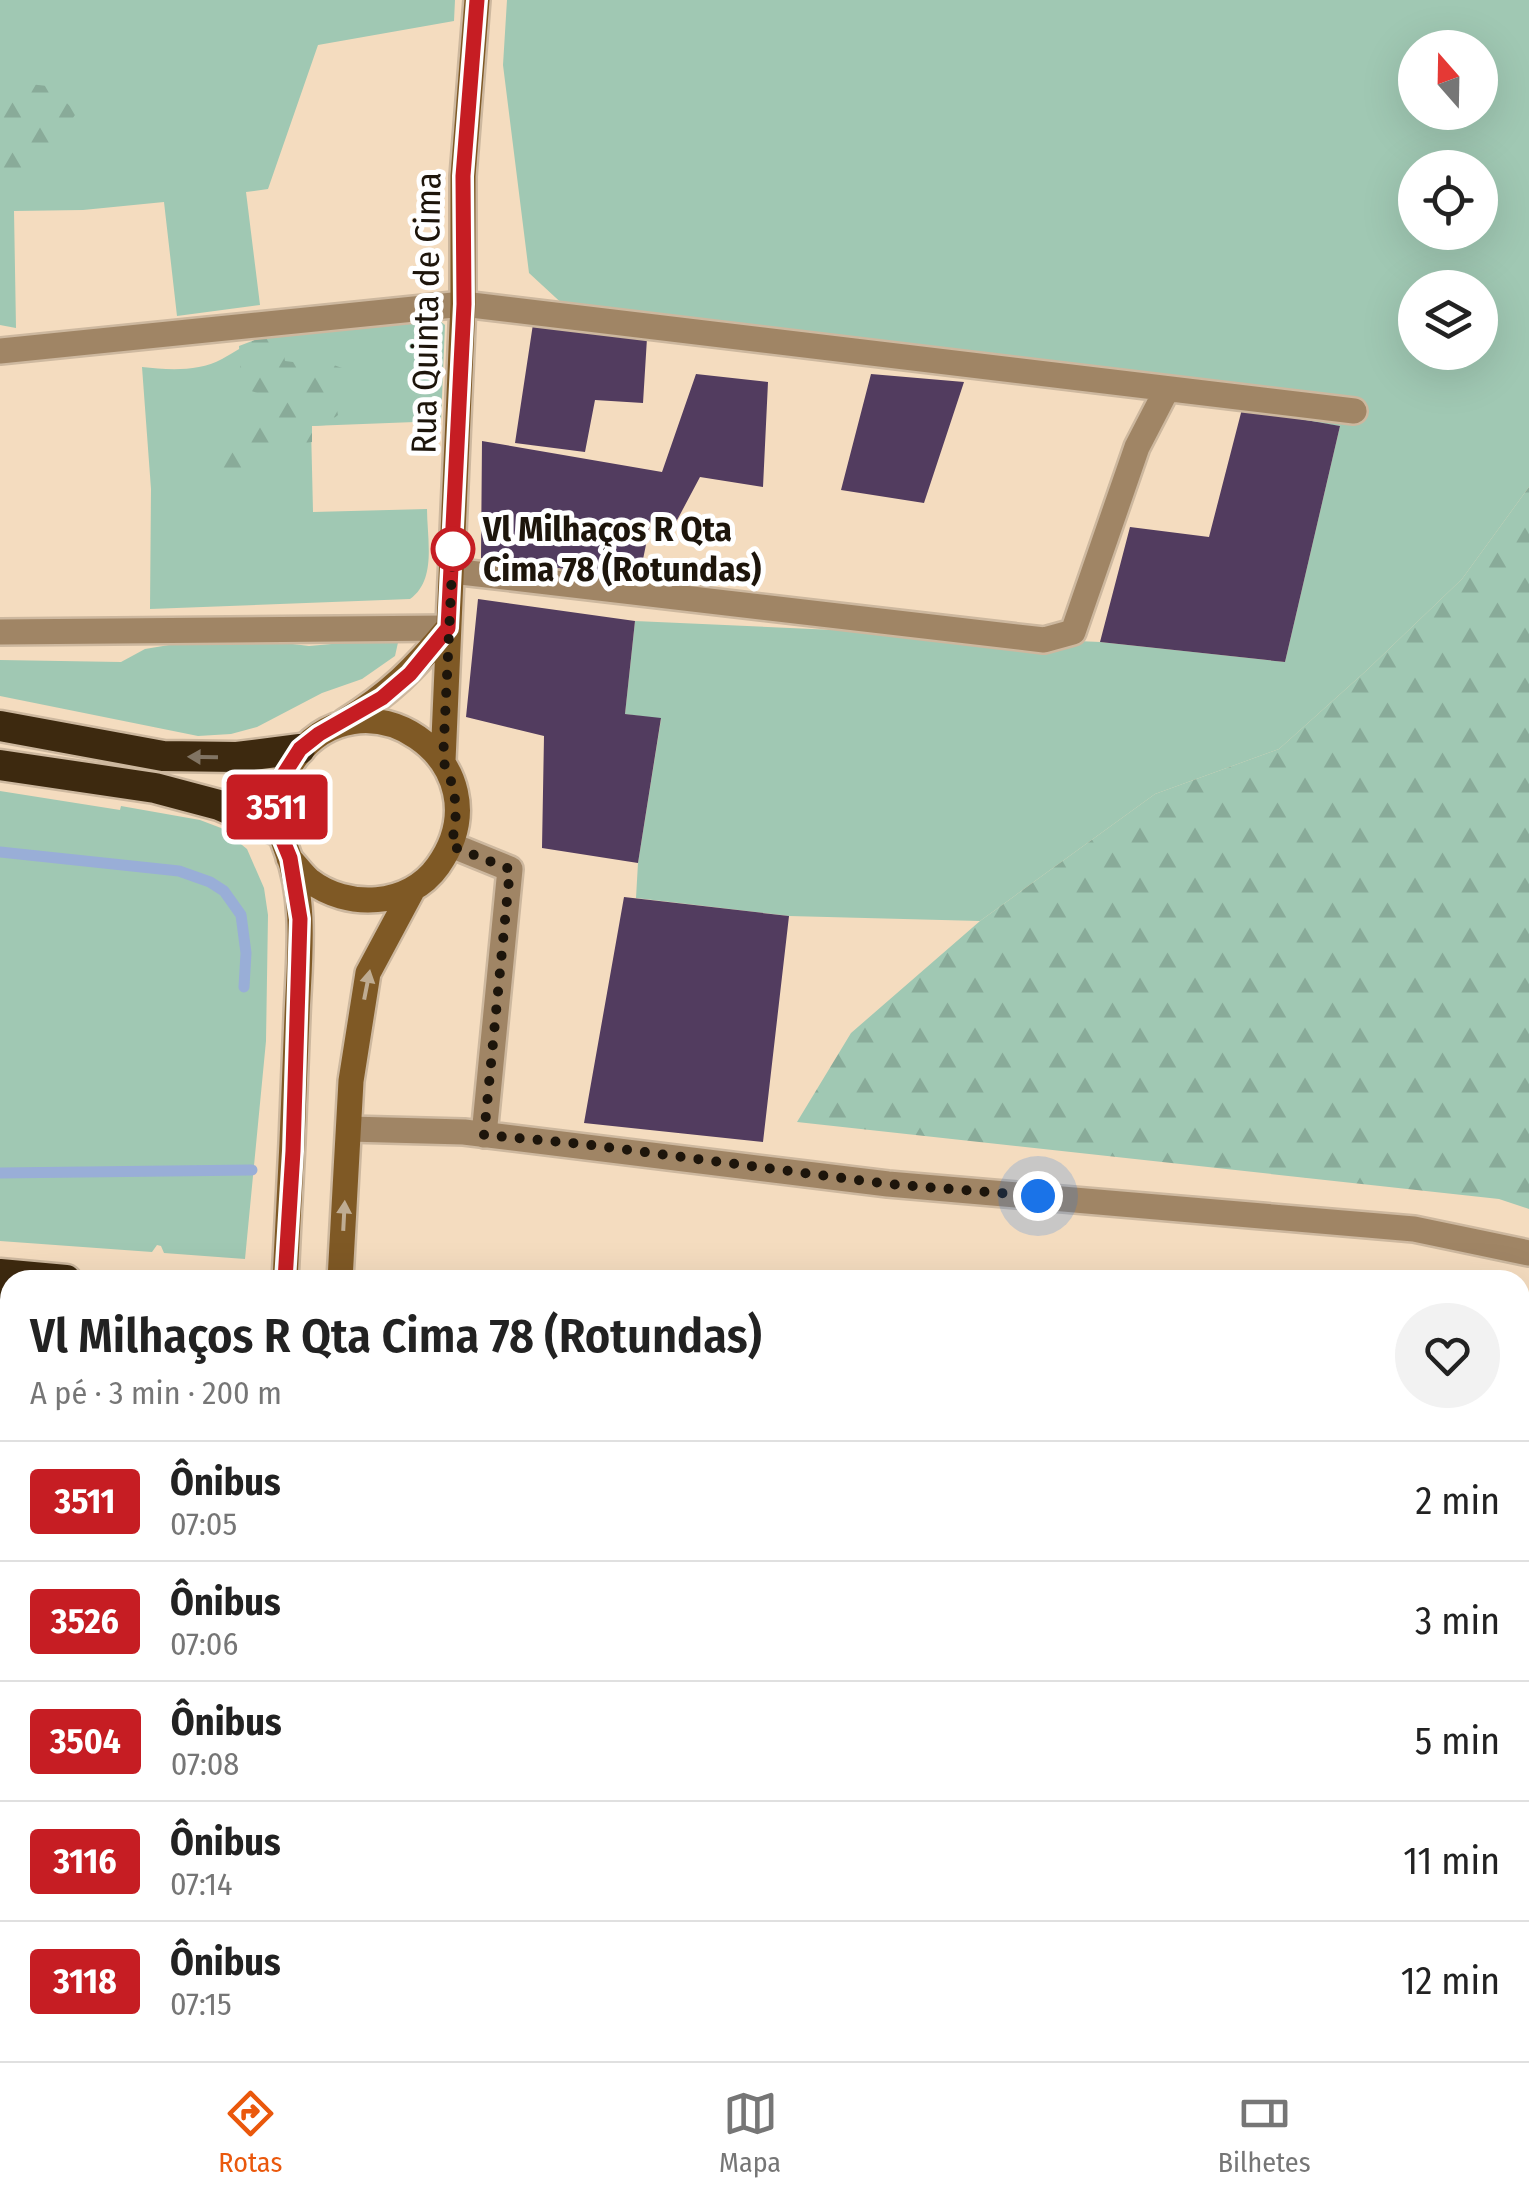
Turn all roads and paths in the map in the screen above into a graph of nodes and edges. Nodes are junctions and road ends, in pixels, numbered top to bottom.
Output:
1 (477, 0) edge
2 (464, 304) junction
3 (0, 351) edge
4 (1167, 389) junction
5 (1354, 411) dead end
6 (452, 571) junction
7 (448, 628) junction
8 (0, 632) edge
9 (340, 724) junction
10 (0, 726) edge
11 (300, 749) junction
12 (443, 761) junction
13 (0, 765) edge
14 (284, 844) junction
15 (451, 846) junction
16 (413, 889) junction
17 (484, 1135) junction
18 (348, 1140) junction
19 (1529, 1253) edge
20 (286, 1270) edge
21 (341, 1270) edge

1 - 2 street, Rua Quinta de Cima
2 - 3 street
2 - 4 street
2 - 6 street, Rua Quinta de Cima
4 - 5 street
4 - 6 street
6 - 7 street, Rua Quinta de Cima
7 - 8 street
7 - 9 street
7 - 12 street, Rua Quinta de Cima
9 - 11 street
9 - 12 street
11 -> 10 highway
11 - 14 street
12 - 15 street
13 - 14 highway
14 - 16 street
14 - 20 street
15 - 16 street
15 - 17 street
18 -> 16 street
17 - 18 street
17 - 19 street
21 -> 18 street

